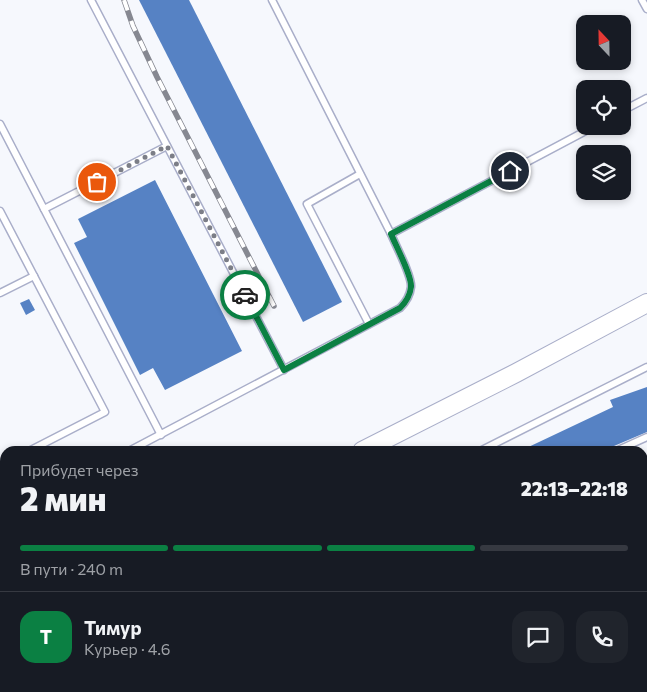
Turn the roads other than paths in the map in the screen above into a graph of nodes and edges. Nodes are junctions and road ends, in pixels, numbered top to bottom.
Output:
1 (91, 0) edge
2 (272, 0) edge
3 (642, 0) edge
4 (647, 9) edge
5 (647, 98) edge
6 (631, 107) edge
7 (0, 124) edge
8 (578, 135) edge
9 (167, 146) junction
10 (360, 174) junction
11 (44, 209) junction
12 (0, 211) edge
13 (391, 234) junction
14 (34, 276) junction
15 (0, 293) edge
16 (647, 303) edge
17 (370, 324) junction
18 (647, 367) edge
19 (284, 370) junction
20 (161, 435) junction
21 (647, 437) edge
22 (39, 446) edge
23 (139, 446) edge
24 (372, 446) edge
25 (490, 446) edge
26 (627, 446) edge

1 - 9 lane
2 - 10 lane
3 - 4 lane
5 - 6 lane
7 - 11 lane
8 - 13 lane
9 - 11 lane
9 - 19 lane
10 - 13 lane
10 - 17 lane
11 - 20 lane
12 - 14 lane
13 - 17 lane
14 - 15 lane
14 - 22 lane
16 - 24 street
17 - 19 lane
18 - 25 lane
19 - 20 lane
20 - 23 lane
21 - 26 lane

